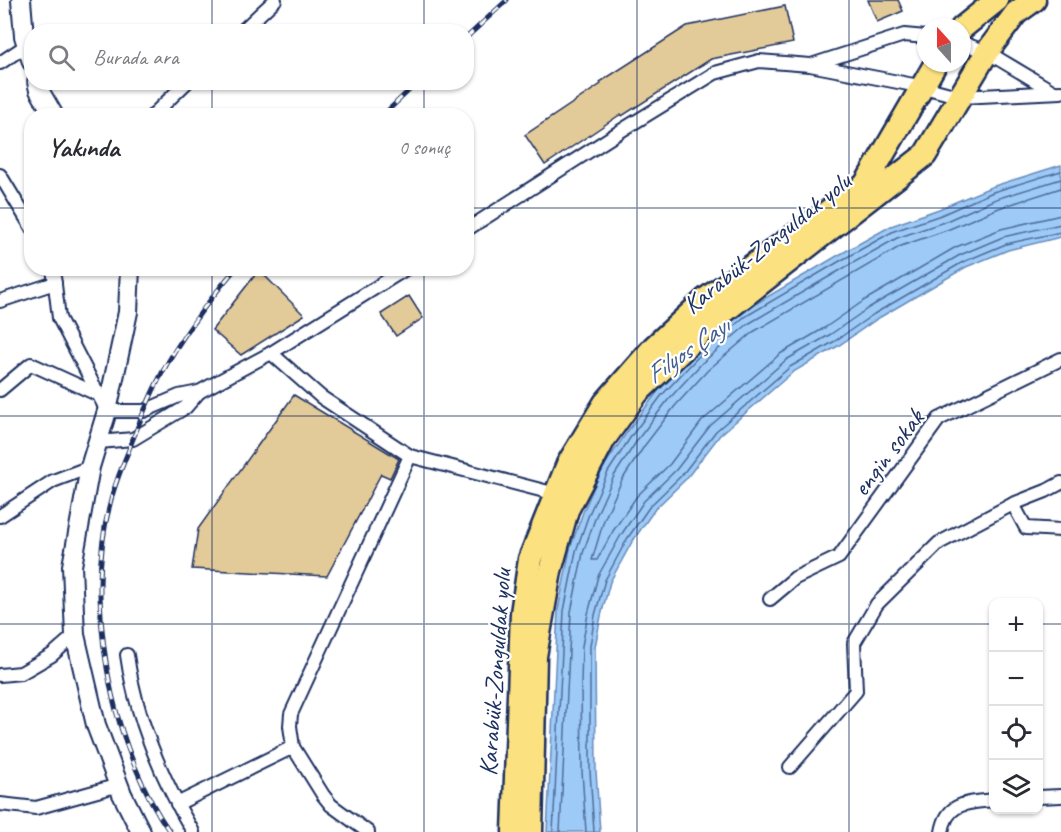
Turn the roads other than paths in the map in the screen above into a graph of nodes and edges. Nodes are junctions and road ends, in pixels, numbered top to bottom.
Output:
1 (21, 0) edge
2 (275, 0) edge
3 (998, 0) edge
4 (1034, 0) edge
5 (971, 21) edge
6 (25, 24) edge
7 (250, 24) edge
8 (917, 36) edge
9 (971, 46) edge
10 (987, 52) junction
11 (24, 55) edge
12 (0, 63) edge
13 (810, 65) junction
14 (932, 72) edge
15 (924, 87) junction
16 (39, 90) edge
17 (179, 90) edge
18 (1058, 92) edge
19 (961, 97) junction
20 (49, 108) edge
21 (160, 108) edge
22 (0, 175) edge
23 (24, 215) edge
24 (474, 225) edge
25 (54, 276) edge
26 (130, 276) edge
27 (394, 276) edge
28 (55, 283) junction
29 (0, 287) edge
30 (4, 299) edge
31 (271, 353) junction
32 (1061, 359) edge
33 (0, 390) edge
34 (199, 392) junction
35 (103, 403) junction
36 (99, 442) junction
37 (410, 456) junction
38 (90, 467) junction
39 (1061, 483) edge
40 (556, 494) junction
41 (1013, 504) junction
42 (0, 516) edge
43 (1061, 530) edge
44 (770, 599) dead end
45 (75, 635) junction
46 (127, 655) dead end
47 (0, 675) edge
48 (293, 747) junction
49 (790, 767) dead end
50 (119, 785) junction
51 (1061, 796) edge
52 (1043, 797) edge
53 (989, 801) edge
54 (0, 804) edge
55 (177, 804) junction
56 (141, 832) edge
57 (193, 832) edge
58 (368, 832) edge
59 (513, 832) edge
60 (531, 832) edge
61 (942, 832) edge

1 - 6 main road
2 - 7 street
3 - 5 highway
4 - 10 highway, Karabük-Zonguldak yolu
8 - 13 street
9 - 10 street
10 - 18 street
10 - 19 highway, Karabük-Zonguldak yolu
11 - 12 street
13 - 15 street
13 - 24 street
14 - 15 highway, Karabük-Zonguldak yolu
15 - 19 street
15 - 40 highway, Karabük-Zonguldak yolu
16 - 20 main road
17 - 21 street
18 - 19 street
19 - 60 highway, Karabük-Zonguldak yolu
22 - 23 street
25 - 28 street
26 - 35 main road
27 - 31 street
28 - 30 street
28 - 35 street
29 - 30 street
31 - 34 street
31 - 37 street
32 - 44 street, engin sokak
33 - 35 street
34 - 35 street
34 - 36 street
35 - 36 main road
36 - 38 main road
37 - 40 street
37 - 48 street
38 - 42 street
38 - 45 main road
39 - 41 street
40 - 59 highway, Karabük-Zonguldak yolu
41 - 43 street
41 - 49 street
45 - 47 street
45 - 50 main road
46 - 55 street
48 - 55 street
48 - 58 street
50 - 54 street
50 - 56 main road
51 - 52 street
53 - 61 street
55 - 57 street

